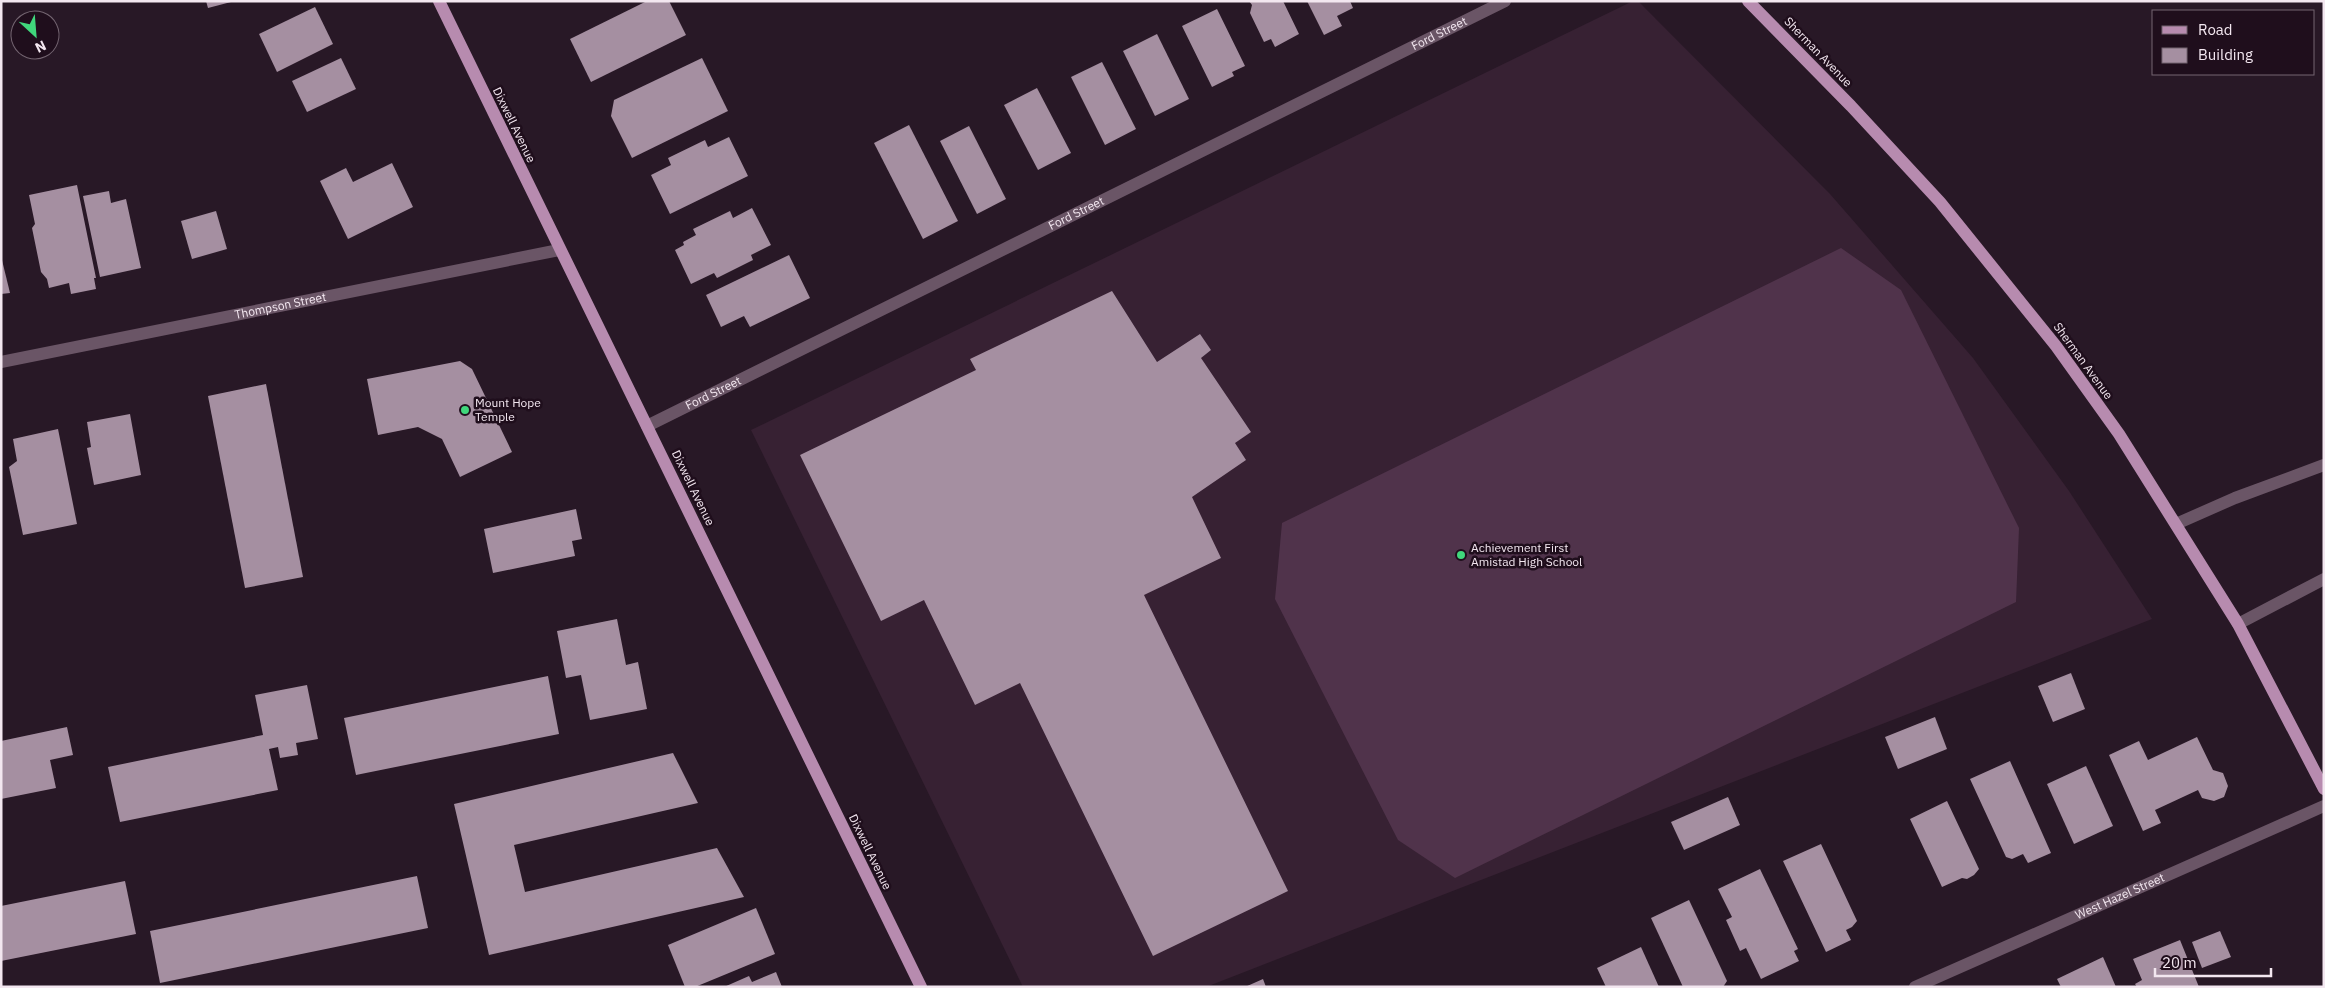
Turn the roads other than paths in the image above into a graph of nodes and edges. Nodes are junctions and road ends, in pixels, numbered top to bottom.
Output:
1 (439, 1) edge
2 (1505, 1) edge
3 (1748, 1) edge
4 (559, 250) junction
5 (1, 362) edge
6 (647, 426) junction
7 (2324, 465) edge
8 (2176, 524) junction
9 (2324, 578) edge
10 (2238, 624) junction
11 (2324, 789) edge
12 (2324, 806) edge
13 (921, 987) edge
14 (1915, 987) edge

1 - 4 main road, Dixwell Avenue
2 - 6 street, Ford Street
3 - 8 main road, Sherman Avenue
4 - 5 street, Thompson Street
4 - 6 main road, Dixwell Avenue
6 - 13 main road, Dixwell Avenue
7 - 8 street
8 - 10 main road, Sherman Avenue
9 - 10 street
10 - 11 main road, Sherman Avenue
12 - 14 street, West Hazel Street

